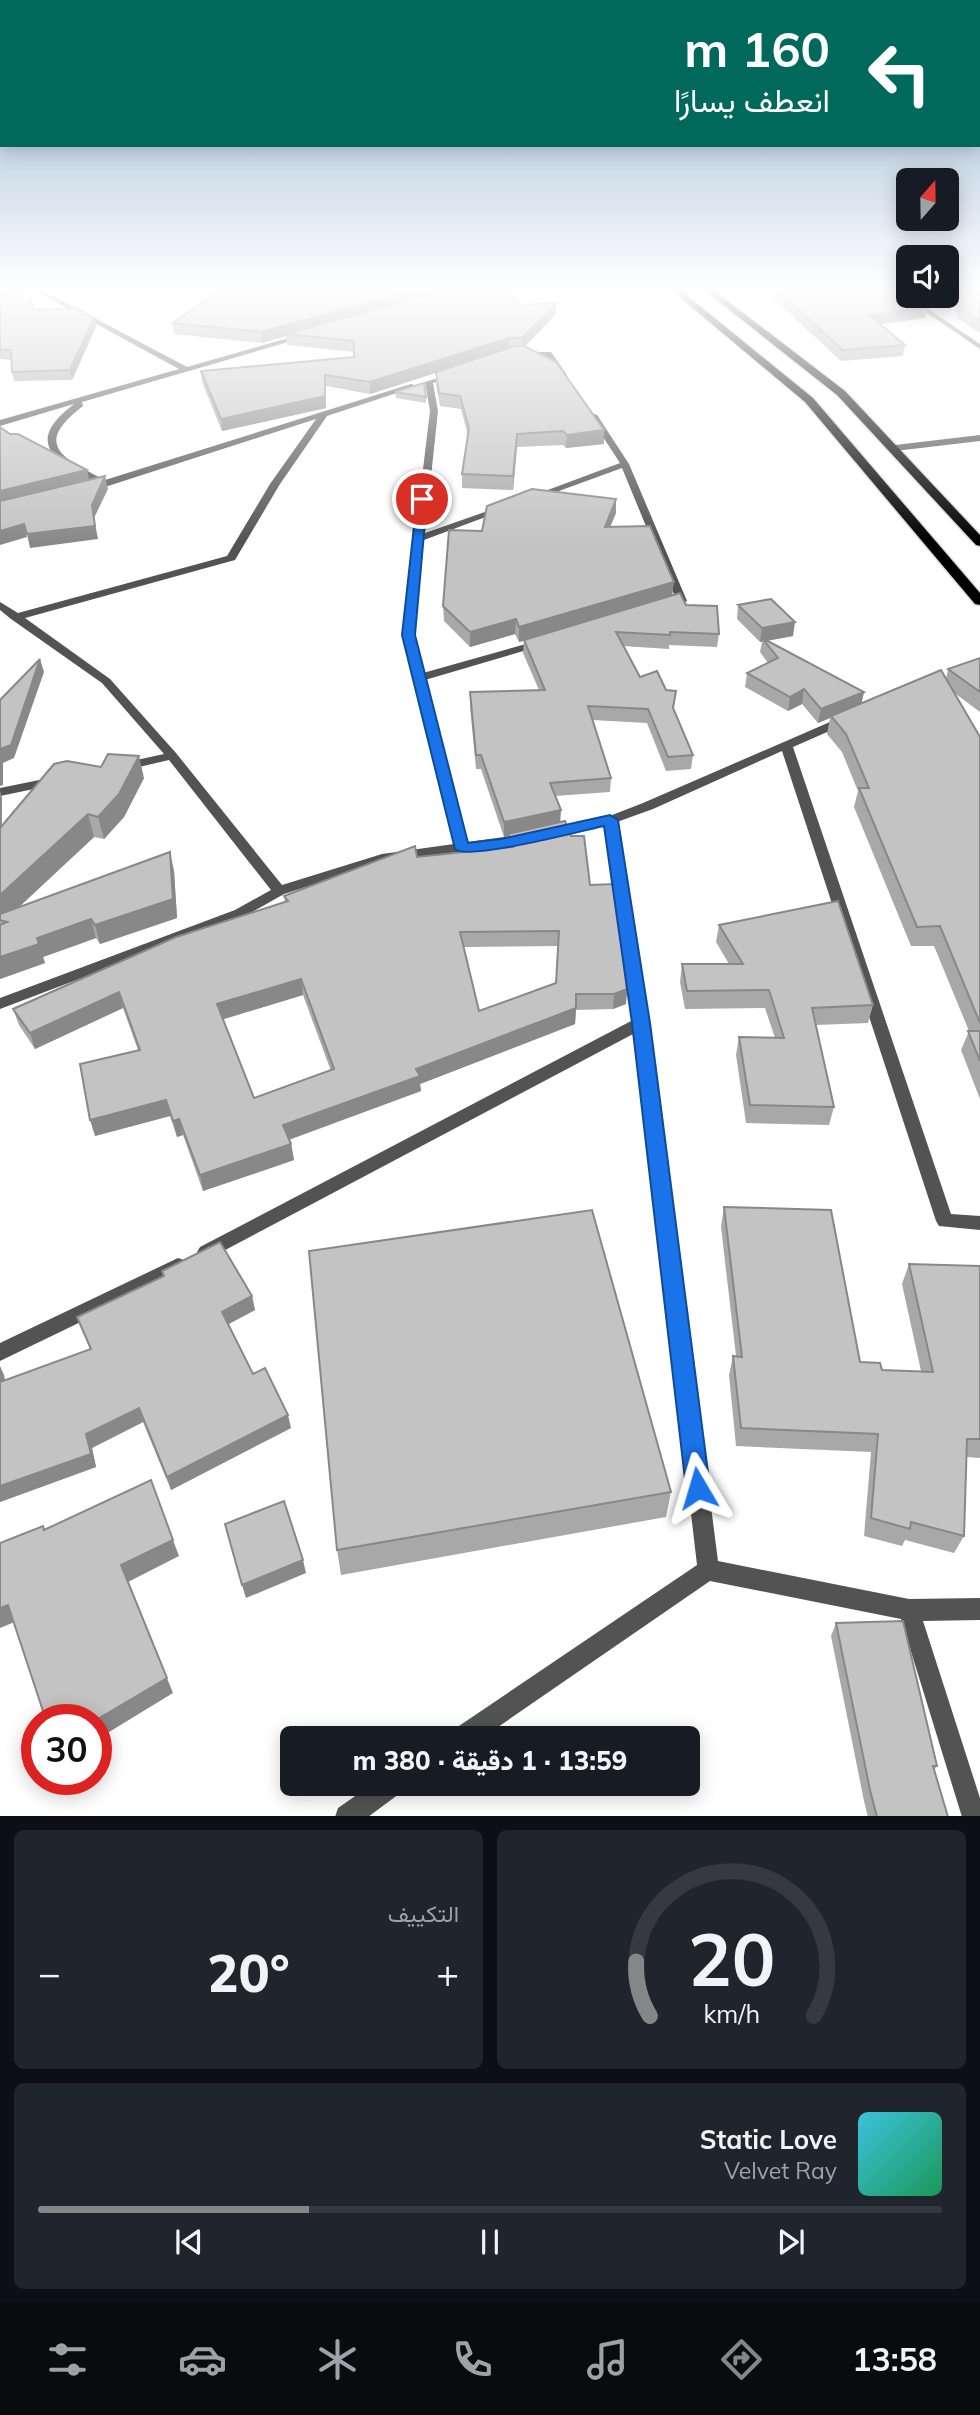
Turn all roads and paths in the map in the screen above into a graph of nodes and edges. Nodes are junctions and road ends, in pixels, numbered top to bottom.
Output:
1 (173, 374) edge
2 (454, 374) edge
3 (563, 374) edge
4 (777, 374) edge
5 (816, 374) edge
6 (429, 382) junction
7 (573, 388) edge
8 (90, 398) junction
9 (589, 410) edge
10 (324, 414) junction
11 (0, 423) edge
12 (980, 438) edge
13 (895, 448) junction
14 (625, 464) junction
15 (105, 484) junction
16 (78, 491) edge
17 (522, 502) edge
18 (509, 506) edge
19 (418, 539) junction
20 (980, 542) edge
21 (980, 601) edge
22 (0, 605) edge
23 (656, 609) edge
24 (15, 617) junction
25 (551, 640) edge
26 (419, 678) junction
27 (864, 711) edge
28 (786, 744) junction
29 (172, 757) junction
30 (106, 770) edge
31 (66, 778) edge
32 (0, 792) edge
33 (610, 820) junction
34 (462, 849) junction
35 (279, 891) junction
36 (0, 1004) edge
37 (641, 1023) junction
38 (980, 1223) edge
39 (0, 1352) edge
40 (708, 1570) junction
41 (980, 1609) edge
42 (909, 1610) junction
43 (479, 1726) edge
44 (376, 1796) edge
45 (347, 1816) edge
46 (974, 1816) edge

1 - 8 street
2 - 6 street
3 - 7 street
4 - 21 main road
5 - 13 main road
6 - 10 street
6 - 19 street
8 - 11 street
8 - 15 street
9 - 14 street
10 - 15 street
10 - 24 street
12 - 13 street
13 - 20 main road
14 - 17 street
14 - 23 street
15 - 16 street
18 - 19 street
19 - 26 street
22 - 24 street
24 - 29 street
25 - 26 street
26 - 34 street
27 - 28 street
28 - 33 street
28 - 38 street
29 - 30 street
29 - 35 street
31 - 32 street
33 - 34 street
33 - 37 street
34 - 35 street
35 - 36 street
37 - 39 street
37 - 40 street
40 - 42 street
40 - 43 street
41 - 42 street
42 - 46 street
44 - 45 street

